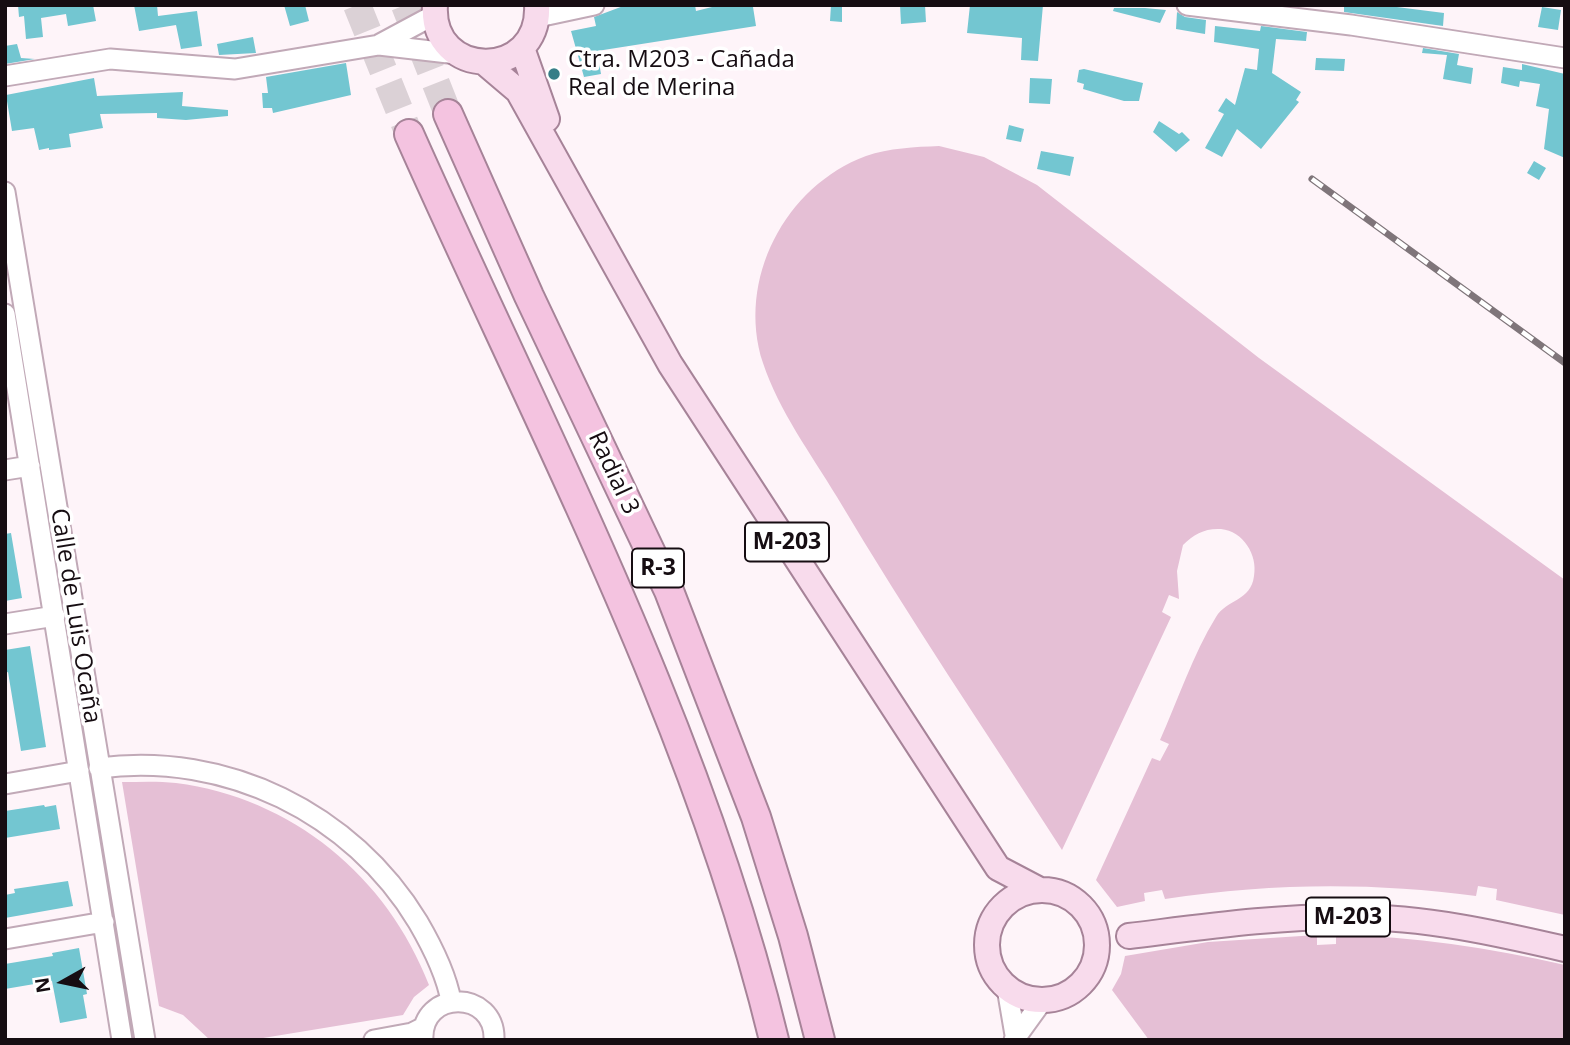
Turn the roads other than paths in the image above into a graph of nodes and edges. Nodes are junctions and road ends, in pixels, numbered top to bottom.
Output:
1 (594, 5) edge
2 (1187, 5) edge
3 (434, 10) edge
4 (537, 11) edge
5 (379, 45) junction
6 (522, 48) junction
7 (457, 54) junction
8 (1565, 58) edge
9 (485, 63) junction
10 (5, 76) edge
11 (448, 114) tunnel mouth
12 (409, 134) tunnel mouth
13 (5, 192) edge
14 (585, 210) junction
15 (5, 314) edge
16 (30, 466) junction
17 (5, 470) edge
18 (55, 616) junction
19 (5, 624) edge
20 (99, 768) junction
21 (79, 771) junction
22 (5, 784) edge
23 (998, 868) junction
24 (1038, 889) junction
25 (997, 912) junction
26 (1089, 915) junction
27 (104, 922) junction
28 (1129, 936) junction
29 (5, 939) edge
30 (1565, 949) edge
31 (1095, 962) junction
32 (1007, 988) junction
33 (450, 1000) junction
34 (1043, 1000) junction
35 (424, 1033) edge
36 (1015, 1038) edge
37 (122, 1040) edge
38 (145, 1040) edge
39 (374, 1040) edge
40 (494, 1040) edge
41 (774, 1040) edge
42 (820, 1040) edge

1 - 4 street
2 - 8 street
3 - 5 street
3 - 7 main road
4 - 6 main road
5 - 7 street
5 - 10 street
6 - 9 main road
6 - 14 main road, M-203
7 - 9 main road, M-203
9 - 14 main road, M-203
11 - 42 highway, Radial 3 / R-3
12 - 41 highway, Radial 3 / R-3
13 - 20 street, Calle de Luis Ocaña
14 - 23 main road, M-203
15 - 16 street, Calle de Luis Ocaña
16 - 17 street
16 - 18 street, Calle de Luis Ocaña
18 - 19 street
18 - 21 street, Calle de Luis Ocaña
20 - 33 street
20 - 38 street, Calle de Luis Ocaña
21 - 22 street
21 - 27 street, Calle de Luis Ocaña
23 - 24 main road, M-203
23 - 25 main road
24 - 25 main road
24 - 26 main road
25 - 32 main road
26 - 28 main road
26 - 31 main road
27 - 29 street
27 - 37 street, Calle de Luis Ocaña
28 - 30 main road, M-203
28 - 31 main road
31 - 34 main road
32 - 34 main road
32 - 36 street
33 - 35 street
33 - 40 street
34 - 36 street
35 - 39 street

